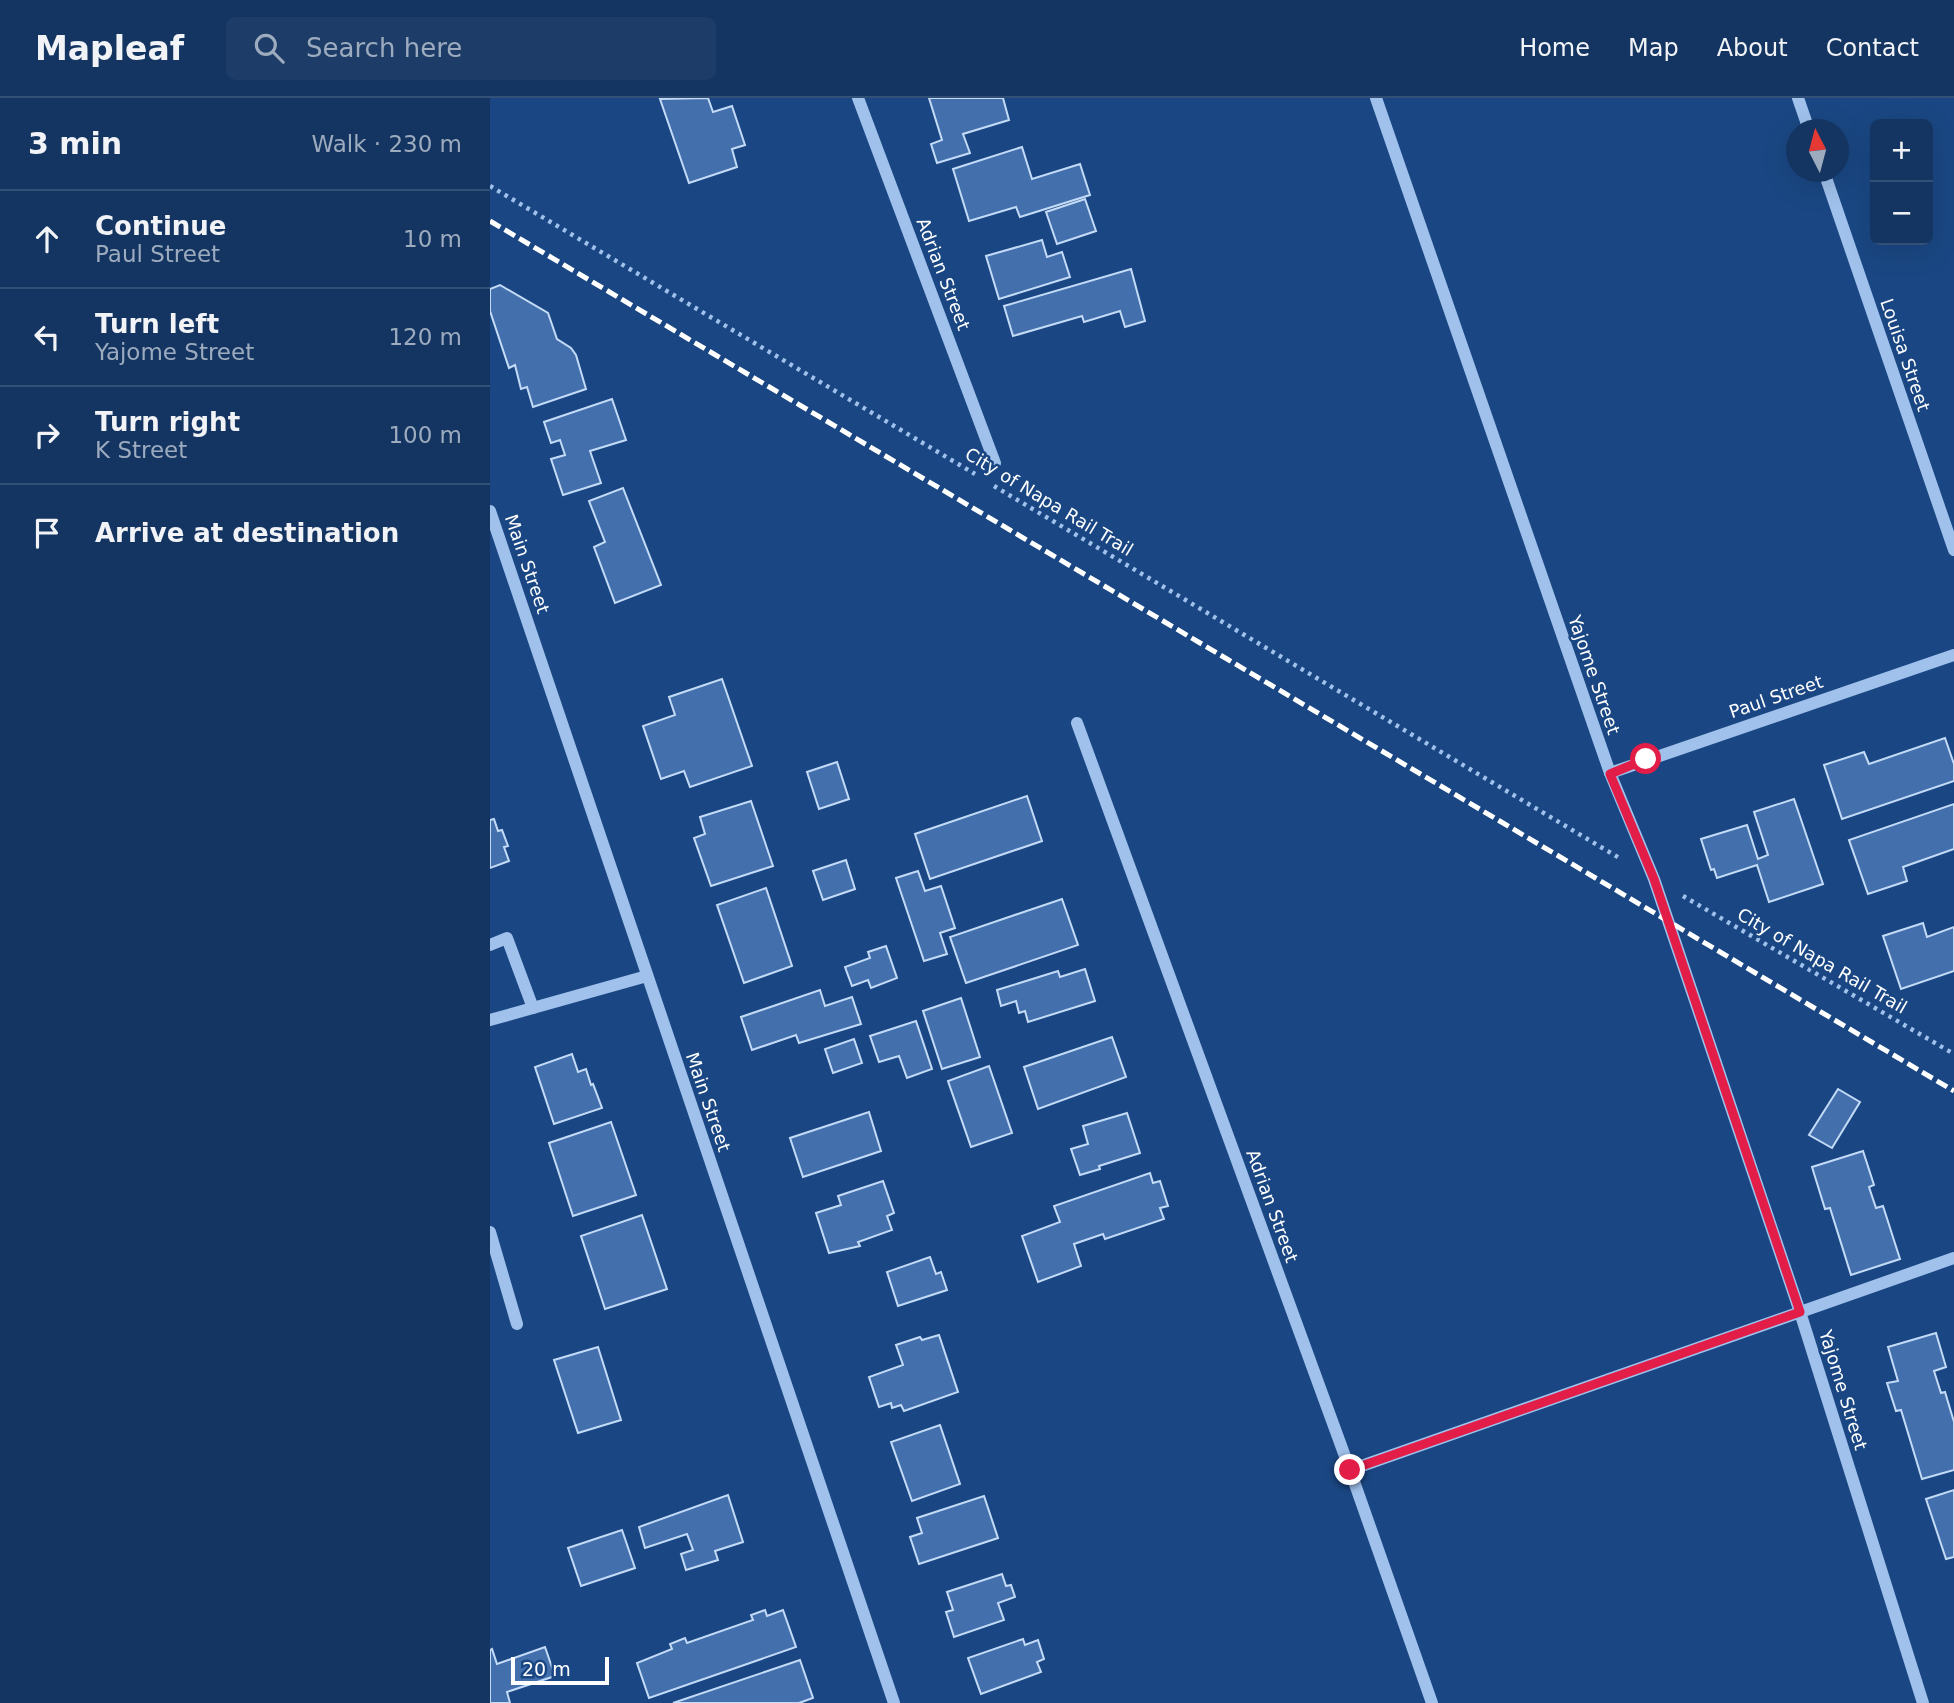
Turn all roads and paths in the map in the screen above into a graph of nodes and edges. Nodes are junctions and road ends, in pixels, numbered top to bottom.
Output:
1 (858, 98) edge
2 (1376, 98) edge
3 (1798, 98) edge
4 (1805, 119) edge
5 (1827, 182) edge
6 (490, 186) edge
7 (995, 463) dead end
8 (490, 511) edge
9 (1954, 550) edge
10 (1954, 655) edge
11 (1077, 723) dead end
12 (1610, 774) junction
13 (1594, 843) dead end
14 (1675, 892) dead end
15 (490, 945) edge
16 (647, 976) junction
17 (533, 1008) junction
18 (490, 1020) edge
19 (1954, 1055) edge
20 (490, 1232) edge
21 (1954, 1258) edge
22 (1800, 1312) junction
23 (517, 1324) dead end
24 (1350, 1470) junction
25 (894, 1703) edge
26 (1432, 1703) edge
27 (1923, 1703) edge

1 - 7 street, Adrian Street
2 - 12 street, Yajome Street
3 - 4 street
5 - 9 street, Louisa Street
6 - 13 path, City of Napa Rail Trail
8 - 16 street, Main Street
10 - 12 street, Paul Street
11 - 24 street, Adrian Street
12 - 22 street, Yajome Street
14 - 19 path, City of Napa Rail Trail
15 - 17 street
16 - 17 street
16 - 25 street, Main Street
17 - 18 street
20 - 23 street
21 - 22 street
22 - 24 street
22 - 27 street, Yajome Street
24 - 26 street, Adrian Street

